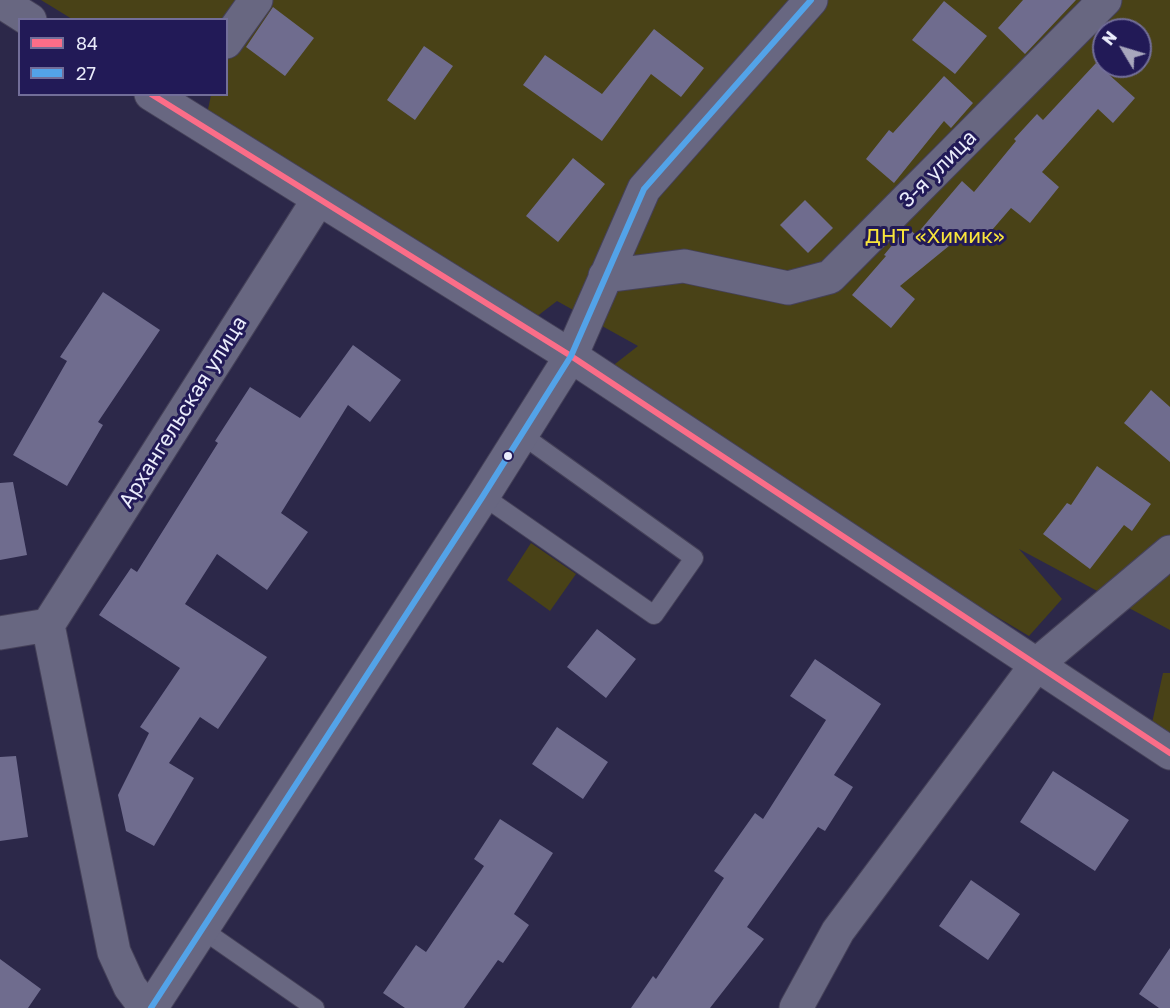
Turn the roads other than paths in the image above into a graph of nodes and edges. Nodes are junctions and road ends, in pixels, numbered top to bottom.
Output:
1 (256, 0) edge
2 (811, 0) edge
3 (1105, 0) edge
4 (0, 1) edge
5 (27, 18) edge
6 (228, 39) edge
7 (172, 100) edge
8 (318, 200) junction
9 (605, 276) junction
10 (571, 356) junction
11 (522, 435) junction
12 (483, 496) junction
13 (1170, 552) edge
14 (48, 625) junction
15 (0, 633) edge
16 (1037, 664) junction
17 (1170, 753) edge
18 (202, 930) junction
19 (146, 1008) edge
20 (151, 1008) edge
21 (315, 1008) edge
22 (796, 1008) edge

1 - 6 street
2 - 9 street
3 - 9 street, 3-я улица
4 - 5 street
7 - 8 street
8 - 10 street
8 - 14 street, Архангельская улица
9 - 10 street
10 - 11 street
10 - 16 street
11 - 12 street
11 - 12 lane
12 - 18 street
13 - 16 street
14 - 15 street
14 - 19 street
16 - 17 street
16 - 22 street
18 - 20 street
18 - 21 lane

